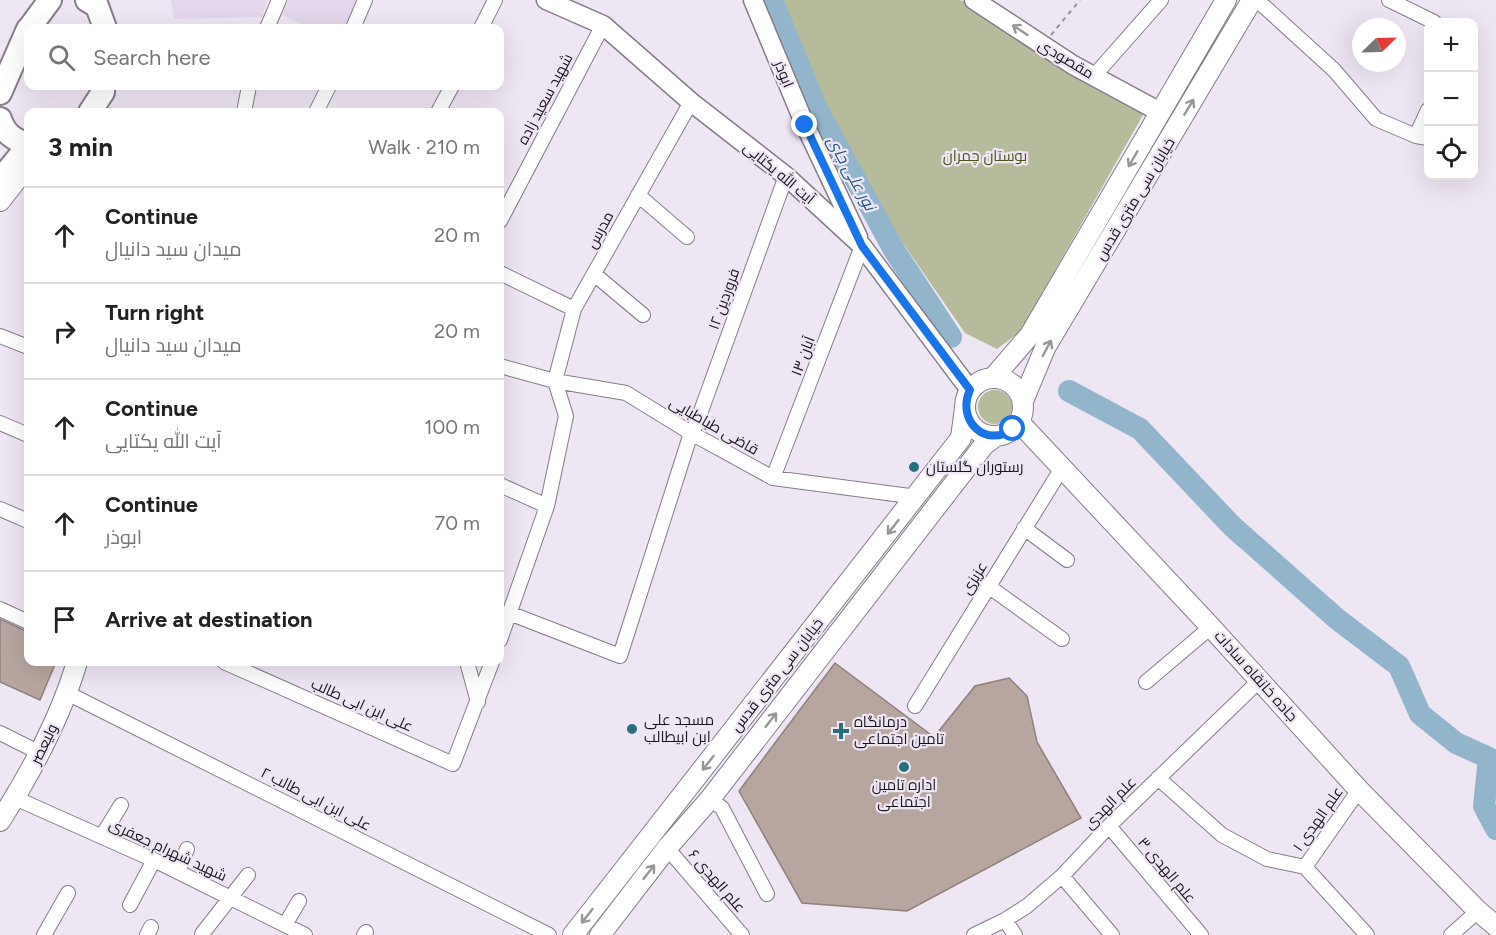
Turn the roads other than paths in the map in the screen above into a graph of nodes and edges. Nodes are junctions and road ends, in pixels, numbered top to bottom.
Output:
1 (40, 0) edge
2 (50, 0) edge
3 (87, 0) edge
4 (108, 0) edge
5 (279, 0) edge
6 (365, 0) edge
7 (495, 0) edge
8 (546, 0) edge
9 (753, 0) edge
10 (1226, 0) edge
11 (1252, 0) edge
12 (1257, 0) edge
13 (1389, 0) edge
14 (1159, 1) edge
15 (981, 2) edge
16 (1426, 18) edge
17 (31, 24) edge
18 (32, 24) edge
19 (104, 24) edge
20 (105, 24) edge
21 (269, 24) edge
22 (355, 24) edge
23 (483, 24) edge
24 (603, 25) junction
25 (24, 39) edge
26 (1094, 76) junction
27 (248, 90) edge
28 (327, 90) edge
29 (450, 90) edge
30 (0, 93) edge
31 (103, 96) edge
32 (691, 102) junction
33 (93, 108) edge
34 (245, 108) edge
35 (318, 108) edge
36 (440, 108) edge
37 (1161, 112) junction
38 (0, 119) edge
39 (1422, 137) edge
40 (24, 149) edge
41 (24, 152) edge
42 (24, 153) edge
43 (24, 155) edge
44 (0, 162) edge
45 (786, 176) junction
46 (0, 180) edge
47 (639, 195) junction
48 (0, 201) edge
49 (504, 213) edge
50 (687, 237) dead end
51 (862, 246) junction
52 (594, 274) junction
53 (504, 275) edge
54 (574, 309) junction
55 (643, 315) dead end
56 (0, 336) edge
57 (24, 345) edge
58 (504, 367) edge
59 (993, 378) junction
60 (555, 381) junction
61 (968, 399) junction
62 (1023, 401) junction
63 (1019, 422) junction
64 (0, 423) edge
65 (24, 433) edge
66 (691, 433) junction
67 (996, 436) junction
68 (1062, 468) junction
69 (773, 478) junction
70 (504, 486) edge
71 (917, 497) junction
72 (547, 506) junction
73 (0, 509) edge
74 (24, 519) edge
75 (1024, 528) junction
76 (1067, 560) dead end
77 (988, 586) junction
78 (0, 609) edge
79 (509, 613) junction
80 (24, 620) edge
81 (1211, 627) junction
82 (504, 628) edge
83 (1062, 639) dead end
84 (76, 666) edge
85 (233, 666) edge
86 (468, 666) edge
87 (491, 666) edge
88 (1260, 680) junction
89 (1146, 682) dead end
90 (67, 693) junction
91 (478, 702) junction
92 (915, 706) dead end
93 (0, 733) edge
94 (728, 738) junction
95 (40, 753) junction
96 (746, 753) junction
97 (1158, 778) junction
98 (1359, 790) junction
99 (15, 798) junction
100 (710, 799) junction
101 (121, 805) dead end
102 (0, 821) edge
103 (1108, 826) junction
104 (102, 836) junction
105 (667, 848) junction
106 (187, 849) dead end
107 (154, 860) junction
108 (1305, 867) junction
109 (178, 872) junction
110 (248, 875) dead end
111 (1062, 876) junction
112 (68, 893) dead end
113 (767, 894) dead end
114 (229, 897) junction
115 (298, 901) dead end
116 (130, 904) dead end
117 (1478, 911) junction
118 (1005, 920) junction
119 (285, 925) junction
120 (1496, 926) edge
121 (202, 934) edge
122 (44, 935) edge
123 (303, 935) edge
124 (549, 935) edge
125 (573, 935) edge
126 (600, 935) edge
127 (742, 935) edge
128 (974, 935) edge
129 (1015, 935) edge
130 (1112, 935) edge
131 (1201, 935) edge
132 (1367, 935) edge
133 (1451, 935) edge

1 - 17 main road
2 - 18 main road
3 - 19 main road
4 - 20 main road
5 - 21 street
6 - 22 street
7 - 23 street
8 - 24 street, آیت الله یکتایی
9 - 51 street, ابوذر
10 - 37 main road, خیابان سی متری قدس
62 -> 11 main road, خیابان سی متری قدس
12 - 39 street
13 - 16 street
14 - 26 street
26 -> 15 street, مقصودی
24 - 32 street, آیت الله یکتایی
24 - 49 street, شهید سعید زاده
25 - 30 main road
26 - 37 street, مقصودی
27 - 34 street
28 - 35 street
29 - 36 street
31 - 33 main road
32 - 45 street, آیت الله یکتایی
32 - 47 street, مدرس
37 -> 59 main road, خیابان سی متری قدس
38 - 40 main road
41 - 44 street
42 - 46 main road
43 - 48 main road
45 - 51 street, آیت الله یکتایی
45 - 66 street, ۱۲ فروردین
47 - 50 street
47 - 52 street, مدرس
51 - 61 street, آیت الله یکتایی
51 - 69 street, ۱۳ آبان
52 - 54 street, مدرس
52 - 55 street
53 - 54 street
54 - 60 street, مدرس
56 - 57 street
58 - 60 street, قاضی طباطبایی
59 - 61 main road
59 - 62 main road
60 - 66 street, قاضی طباطبایی
60 - 72 street
61 - 67 main road
61 - 71 main road, خیابان سی متری قدس
62 - 63 main road
63 - 67 main road
63 - 68 main road, جاده خانقاه سادات
64 - 65 street
66 - 69 street, قاضی طباطبایی
66 - 79 street, ۱۲ فروردین
96 -> 67 main road, خیابان سی متری قدس
68 - 75 street, عزیزی
68 - 81 main road, جاده خانقاه سادات
69 - 71 street, قاضی طباطبایی
70 - 72 street
71 -> 94 main road, خیابان سی متری قدس
72 - 79 street
73 - 74 street
75 - 76 street
75 - 77 street, عزیزی
77 - 83 street
77 - 92 street, عزیزی
78 - 80 street
79 - 82 street
81 - 88 main road, جاده خانقاه سادات
81 - 89 street
84 - 90 main road, ولیعصر
85 - 91 street, علی ابن ابی طالب
86 - 91 street
87 - 91 street
88 - 97 street, علم الهدی
88 - 98 main road, جاده خانقاه سادات
90 - 95 main road, ولیعصر
90 - 124 street, علی ابن ابی طالب ۲
93 - 95 street
94 - 96 main road
94 -> 125 main road, خیابان سی متری قدس
95 - 99 main road, ولیعصر
96 - 100 main road, خیابان سی متری قدس
97 - 103 street, علم الهدی
97 - 108 street
98 - 108 street, علم الهدی ۱
98 - 117 main road, جاده خانقاه سادات
99 - 102 main road, ولیعصر
99 - 104 street, شهید شهرام جعفری
100 - 105 main road, خیابان سی متری قدس
100 - 113 street
101 - 104 street
103 - 111 street, علم الهدی
103 - 131 street, علم الهدی ۳
104 - 107 street, شهید شهرام جعفری
126 -> 105 main road, خیابان سی متری قدس
105 - 127 street, علم الهدی ۶
106 - 109 street
107 - 109 street, شهید شهرام جعفری
107 - 116 street
108 - 132 street
109 - 114 street, شهید شهرام جعفری
110 - 114 street
111 - 118 street, علم الهدی
111 - 130 street
112 - 122 street
114 - 119 street, شهید شهرام جعفری
114 - 121 street
115 - 119 street
117 - 120 main road, جاده خانقاه سادات
117 - 133 street
118 - 128 street, علم الهدی
118 - 129 street
119 - 123 street, شهید شهرام جعفری

